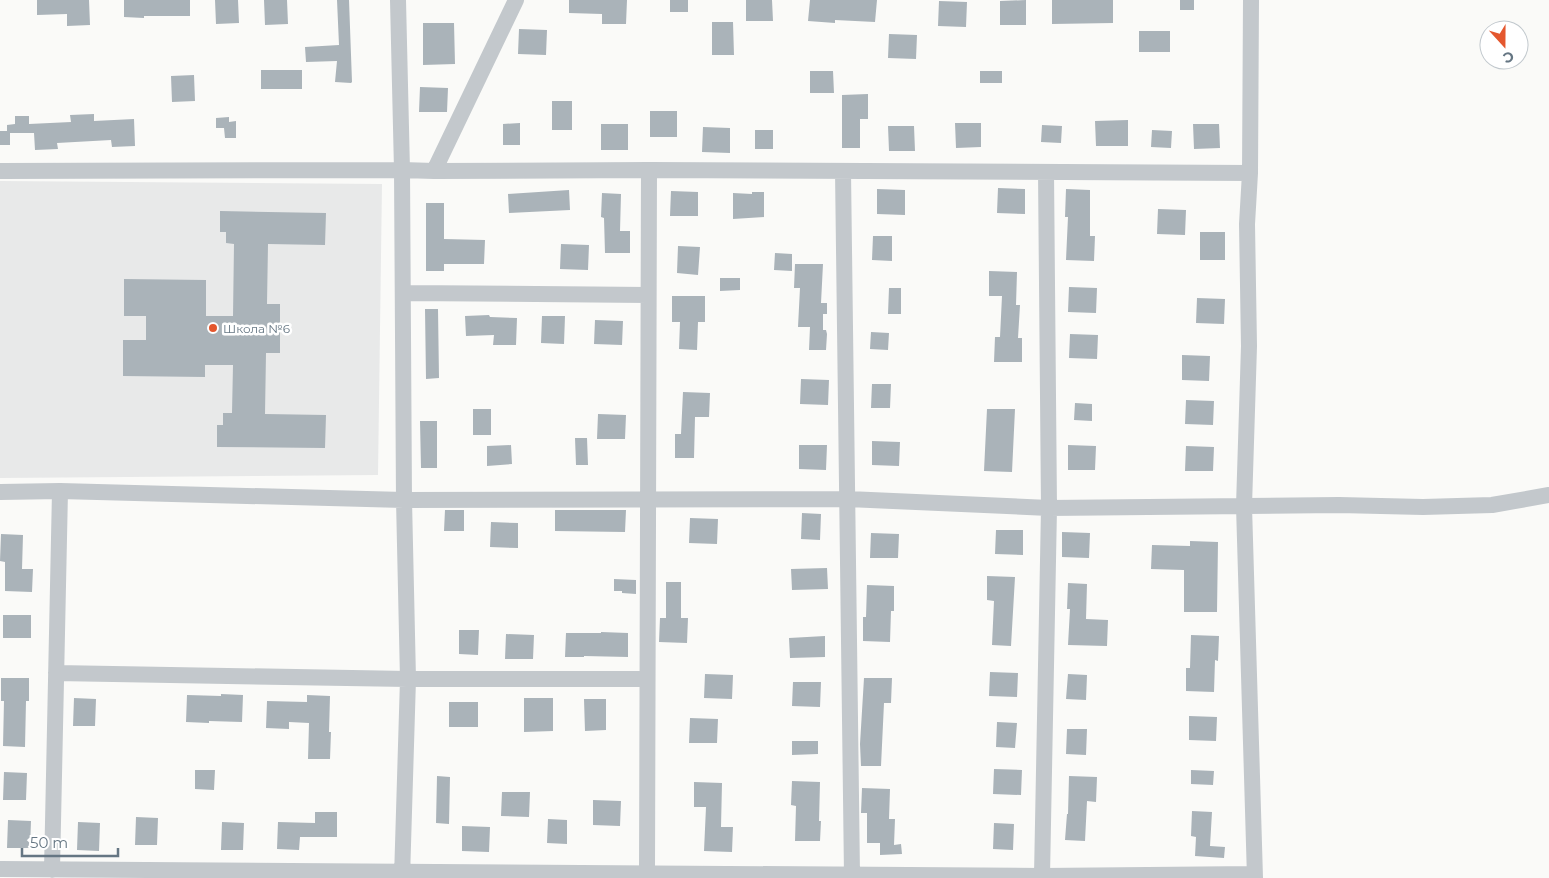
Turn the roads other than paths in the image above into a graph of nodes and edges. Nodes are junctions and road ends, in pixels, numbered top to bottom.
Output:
1 (398, 0) edge
2 (516, 0) edge
3 (1251, 0) edge
4 (402, 170) junction
5 (649, 170) junction
6 (0, 171) edge
7 (434, 171) junction
8 (843, 171) junction
9 (1046, 172) junction
10 (1250, 173) junction
11 (404, 294) junction
12 (648, 295) junction
13 (60, 491) junction
14 (0, 492) edge
15 (1549, 495) edge
16 (848, 499) junction
17 (404, 500) junction
18 (648, 500) junction
19 (1244, 506) junction
20 (1049, 508) junction
21 (56, 674) junction
22 (408, 679) junction
23 (646, 679) junction
24 (0, 869) edge
25 (52, 870) junction
26 (647, 873) junction
27 (402, 875) edge
28 (852, 875) junction
29 (1042, 876) junction
30 (1255, 876) edge

1 - 4 street
2 - 7 street
3 - 10 street
4 - 6 street
4 - 7 street
4 - 11 street
5 - 7 street
5 - 8 street
5 - 12 street
8 - 9 street
8 - 16 street
9 - 10 street
9 - 20 street
10 - 19 street
11 - 12 street
11 - 17 street
12 - 18 street
13 - 14 street
13 - 17 street
13 - 21 street
15 - 19 street
16 - 18 street
16 - 20 street
16 - 28 street
17 - 18 street
17 - 22 street
18 - 23 street
19 - 20 street
19 - 30 street
20 - 29 street
21 - 22 street
21 - 25 street
22 - 23 street
22 - 27 street
23 - 26 street
24 - 25 street
25 - 27 street
26 - 27 street
26 - 28 street
28 - 29 street
29 - 30 street

